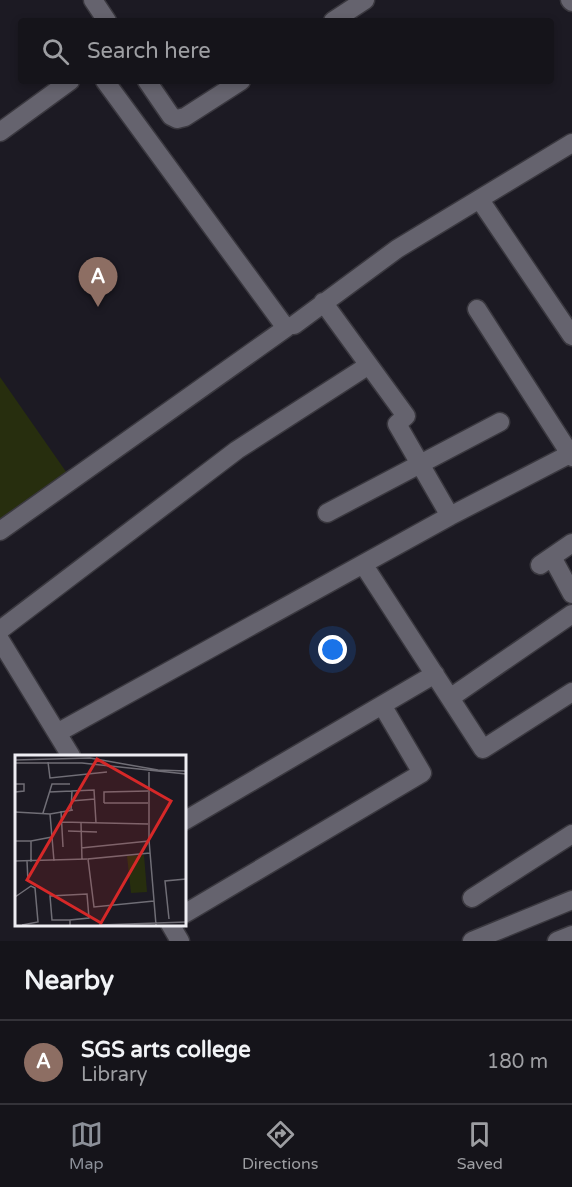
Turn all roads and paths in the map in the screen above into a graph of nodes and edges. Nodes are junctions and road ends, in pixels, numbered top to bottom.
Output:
1 (93, 0) edge
2 (365, 0) edge
3 (105, 18) edge
4 (338, 18) edge
5 (66, 84) edge
6 (107, 84) edge
7 (149, 84) edge
8 (236, 84) edge
9 (0, 132) edge
10 (572, 144) edge
11 (480, 200) junction
12 (323, 302) junction
13 (477, 309) dead end
14 (294, 324) dead end
15 (572, 336) edge
16 (369, 365) junction
17 (500, 422) dead end
18 (571, 456) edge
19 (421, 465) junction
20 (327, 513) dead end
21 (450, 516) junction
22 (0, 531) edge
23 (572, 543) edge
24 (363, 564) junction
25 (572, 594) edge
26 (572, 614) edge
27 (0, 630) edge
28 (0, 640) edge
29 (435, 674) junction
30 (572, 692) edge
31 (450, 698) junction
32 (382, 705) junction
33 (57, 733) junction
34 (69, 755) edge
35 (186, 820) edge
36 (572, 834) edge
37 (472, 898) dead end
38 (572, 900) edge
39 (186, 913) edge
40 (171, 926) edge
41 (572, 935) edge
42 (180, 941) edge
43 (472, 941) edge
44 (557, 941) edge

1 - 3 street
2 - 4 street
5 - 9 street
6 - 22 street
7 - 8 street
10 - 11 street
11 - 12 street
11 - 15 street
12 - 14 street
12 - 16 street
13 - 18 street
16 - 19 street
16 - 27 street
17 - 19 street
18 - 21 street
19 - 20 street
19 - 21 street
21 - 24 street
23 - 25 street
24 - 29 street
24 - 33 street
26 - 31 street
28 - 33 street
29 - 31 street
29 - 32 street
30 - 31 street
32 - 35 street
32 - 39 street
33 - 34 street
36 - 37 street
38 - 43 street
40 - 42 street
41 - 44 street

